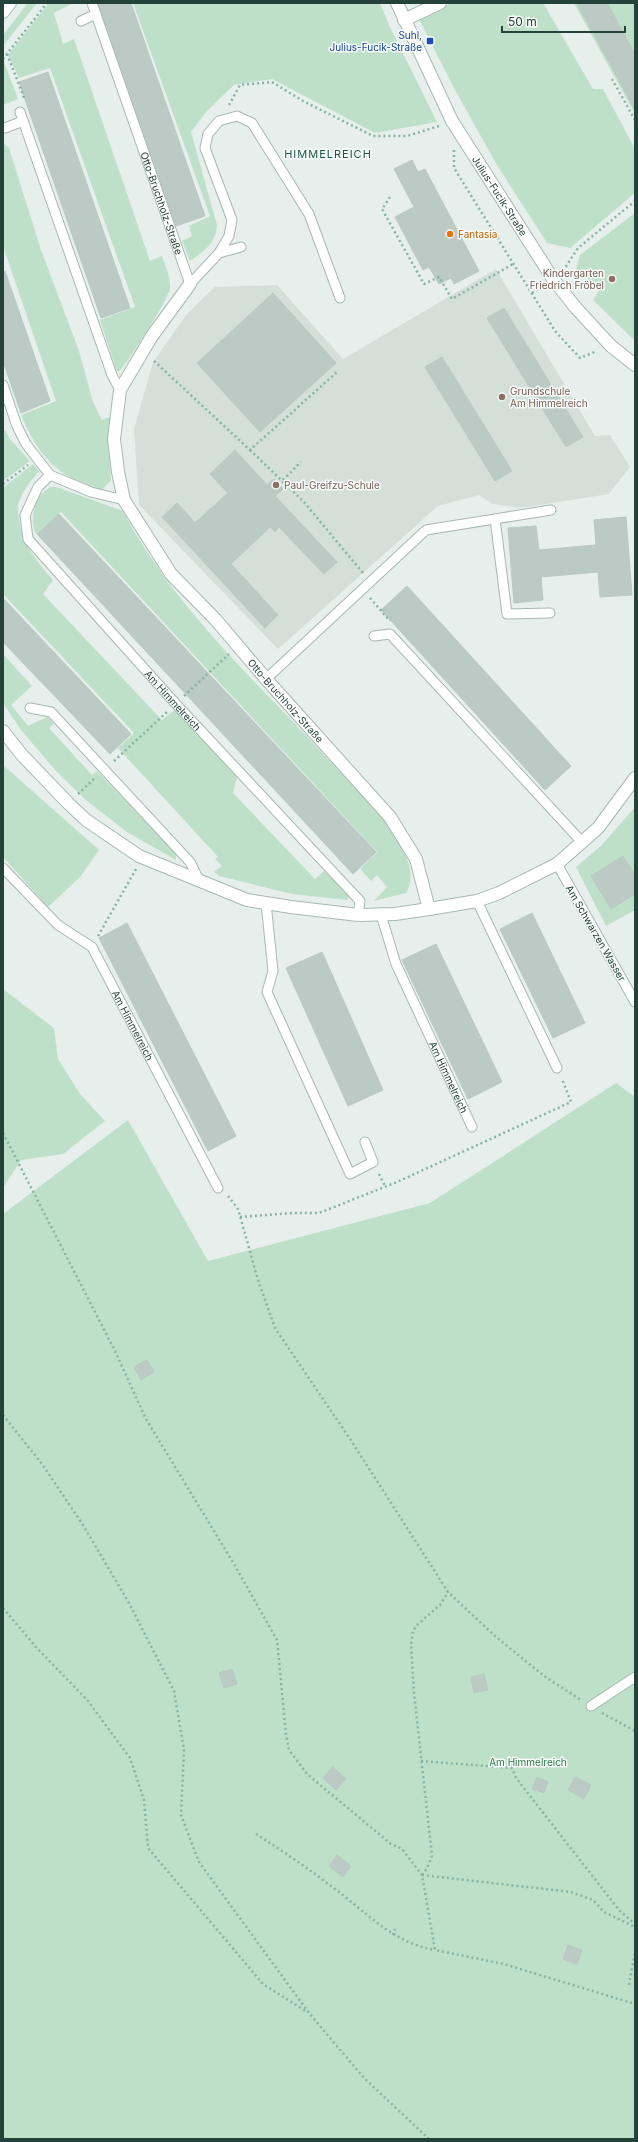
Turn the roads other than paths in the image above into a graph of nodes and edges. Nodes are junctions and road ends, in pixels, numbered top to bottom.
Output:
1 (10, 3) edge
2 (92, 3) edge
3 (397, 3) edge
4 (440, 3) edge
5 (3, 12) edge
6 (96, 14) junction
7 (404, 20) junction
8 (81, 21) dead end
9 (5, 128) dead end
10 (241, 247) dead end
11 (219, 253) junction
12 (190, 284) junction
13 (340, 298) dead end
14 (635, 365) edge
15 (3, 385) edge
16 (120, 390) junction
17 (50, 475) junction
18 (124, 500) junction
19 (551, 510) dead end
20 (495, 519) junction
21 (550, 613) dead end
22 (374, 636) dead end
23 (266, 679) junction
24 (30, 708) dead end
25 (3, 731) edge
26 (635, 778) edge
27 (582, 842) junction
28 (557, 864) junction
29 (3, 868) edge
30 (200, 882) junction
31 (476, 901) junction
32 (266, 903) junction
33 (429, 909) junction
34 (358, 915) junction
35 (381, 915) junction
36 (635, 1002) edge
37 (557, 1068) road end
38 (472, 1127) dead end
39 (365, 1142) dead end
40 (218, 1188) road end
41 (635, 1677) edge
42 (591, 1706) road end

1 - 5 street
2 - 6 lane, Otto-Bruchholz-Straße
3 - 7 street, Julius-Fucik-Straße
4 - 7 street
6 - 8 lane
6 - 12 lane, Otto-Bruchholz-Straße
7 - 14 street, Julius-Fucik-Straße
9 - 16 lane
10 - 11 lane
11 - 12 lane
11 - 13 lane
12 - 16 street, Otto-Bruchholz-Straße
15 - 17 lane
16 - 18 street, Otto-Bruchholz-Straße
17 - 18 lane
17 - 34 lane, Am Himmelreich
18 - 23 street, Otto-Bruchholz-Straße
19 - 20 lane
20 - 21 lane
20 - 23 lane
22 - 27 lane
23 - 33 street, Otto-Bruchholz-Straße
24 - 30 lane
25 - 30 street
26 - 27 street
27 - 28 street
28 - 31 street
28 - 36 lane, Am Schwarzen Wasser
29 - 40 lane, Am Himmelreich
30 - 32 street
31 - 33 street
31 - 37 lane
32 - 34 street
32 - 39 lane
33 - 35 street
34 - 35 street
35 - 38 lane, Am Himmelreich
41 - 42 lane

